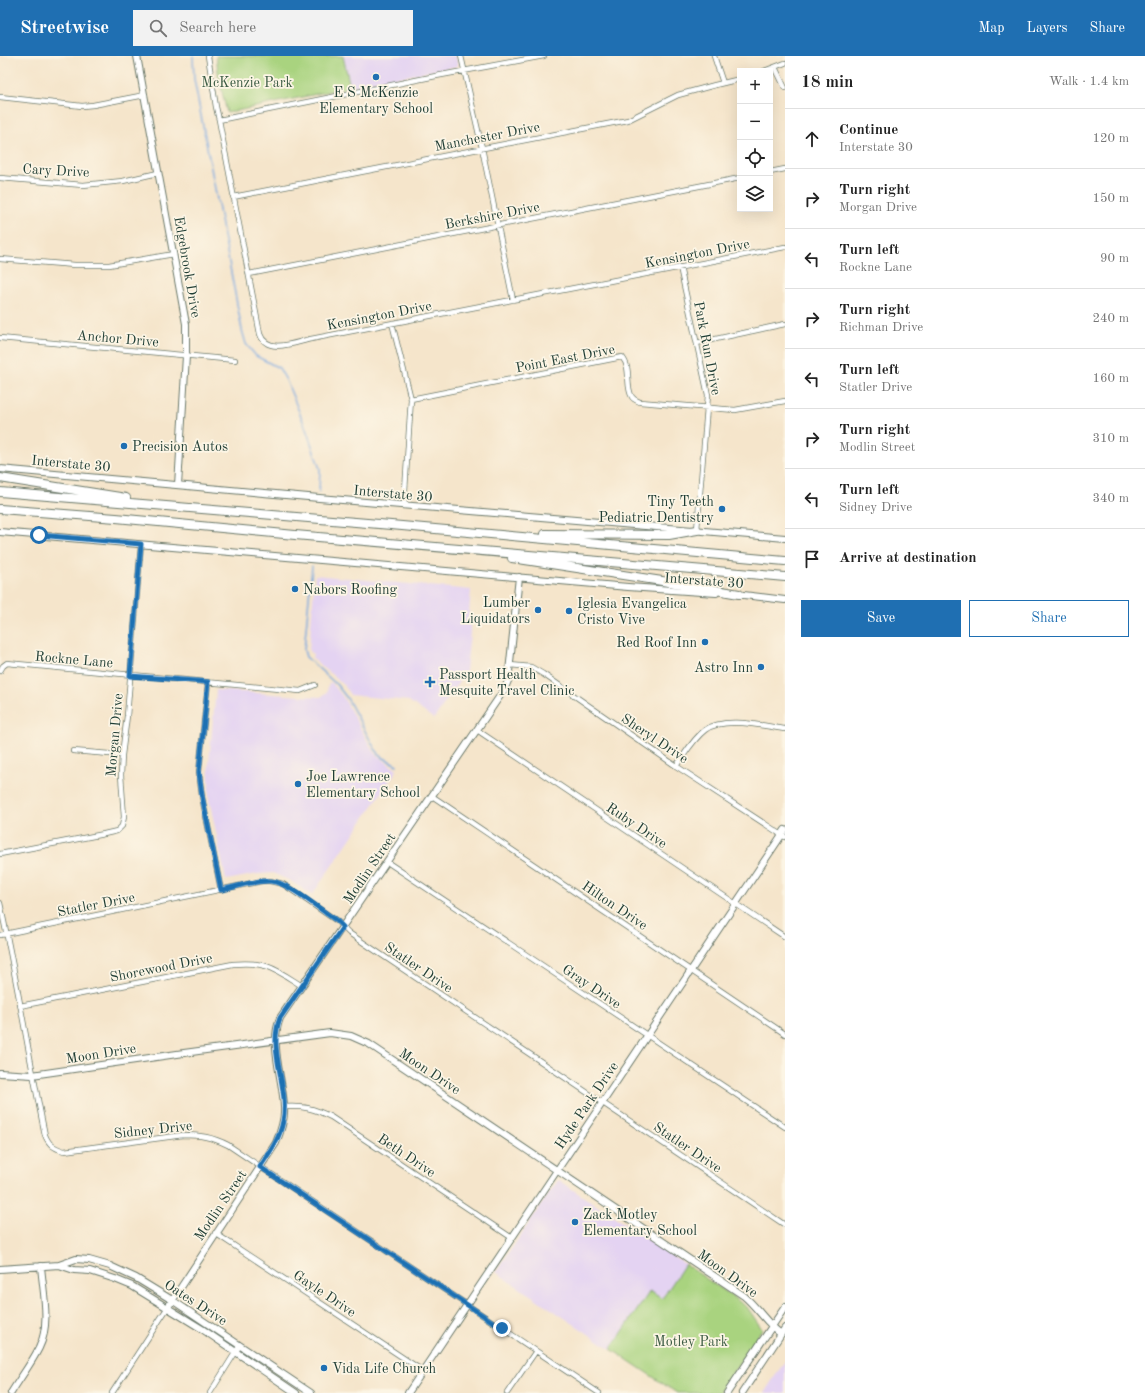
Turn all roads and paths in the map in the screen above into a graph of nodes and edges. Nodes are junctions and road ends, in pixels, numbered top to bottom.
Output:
1 (137, 56) edge
2 (208, 56) edge
3 (461, 56) edge
4 (544, 56) edge
5 (714, 56) edge
6 (785, 63) edge
7 (775, 67) joint
8 (464, 71) junction
9 (737, 80) edge
10 (723, 83) junction
11 (785, 88) edge
12 (145, 95) junction
13 (0, 97) edge
14 (219, 120) junction
15 (482, 148) junction
16 (785, 169) edge
17 (773, 171) edge
18 (158, 173) junction
19 (0, 178) edge
20 (737, 179) edge
21 (233, 197) junction
22 (497, 226) junction
23 (785, 247) edge
24 (174, 254) junction
25 (0, 259) edge
26 (680, 267) junction
27 (248, 274) junction
28 (513, 300) junction
29 (392, 323) junction
30 (785, 324) edge
31 (0, 338) edge
32 (697, 343) junction
33 (186, 356) junction
34 (235, 360) dead end
35 (411, 399) junction
36 (785, 401) edge
37 (707, 408) junction
38 (0, 469) edge
39 (0, 478) edge
40 (178, 485) junction
41 (0, 492) edge
42 (404, 506) junction
43 (173, 507) junction
44 (0, 509) edge
45 (697, 530) junction
46 (0, 532) edge
47 (492, 534) junction
48 (785, 538) edge
49 (141, 544) junction
50 (471, 550) junction
51 (785, 561) edge
52 (520, 577) junction
53 (785, 577) edge
54 (739, 594) junction
55 (785, 600) edge
56 (510, 665) junction
57 (0, 672) edge
58 (130, 676) junction
59 (208, 682) junction
60 (315, 685) dead end
61 (785, 729) edge
62 (477, 730) junction
63 (73, 750) dead end
64 (122, 755) junction
65 (676, 766) junction
66 (432, 796) junction
67 (784, 834) edge
68 (0, 854) edge
69 (387, 862) junction
70 (221, 890) junction
71 (0, 903) edge
72 (735, 904) junction
73 (343, 927) junction
74 (7, 934) junction
75 (0, 935) edge
76 (785, 937) edge
77 (691, 970) junction
78 (302, 986) junction
79 (20, 1006) junction
80 (785, 1034) edge
81 (647, 1035) junction
82 (276, 1040) junction
83 (0, 1073) edge
84 (32, 1075) junction
85 (602, 1103) junction
86 (284, 1107) junction
87 (785, 1127) edge
88 (260, 1167) junction
89 (557, 1170) junction
90 (785, 1225) edge
91 (215, 1233) junction
92 (512, 1238) junction
93 (59, 1265) junction
94 (41, 1266) junction
95 (0, 1269) edge
96 (172, 1300) junction
97 (467, 1304) junction
98 (168, 1307) junction
99 (785, 1307) edge
100 (772, 1327) junction
101 (783, 1331) edge
102 (240, 1345) junction
103 (536, 1351) junction
104 (236, 1352) junction
105 (422, 1371) junction
106 (310, 1392) edge
107 (11, 1393) edge
108 (112, 1393) edge
109 (210, 1393) edge
110 (296, 1393) edge
111 (408, 1393) edge
112 (507, 1393) edge
113 (599, 1393) edge
114 (727, 1393) edge
115 (742, 1393) edge

1 - 12 street, Edgebrook Drive
2 - 14 street, Kensington Drive
3 - 8 street
4 - 8 street
5 - 10 street
6 - 7 street
7 - 11 street
8 - 14 street
8 - 15 street
9 - 10 street, Manchester Drive
10 - 15 street, Manchester Drive
12 - 13 street
12 - 18 street, Edgebrook Drive
14 - 21 street, Kensington Drive
15 - 21 street, Manchester Drive
15 - 22 street
16 - 17 street
18 - 19 street, Cary Drive
18 - 24 street, Edgebrook Drive
20 - 22 street, Berkshire Drive
21 - 27 street, Kensington Drive
22 - 27 street, Berkshire Drive
22 - 28 street
23 - 26 street, Kensington Drive
24 - 25 street
24 - 33 street, Edgebrook Drive
26 - 28 street, Kensington Drive
26 - 32 street, Park Run Drive
27 - 29 street, Kensington Drive
28 - 29 street, Kensington Drive
29 - 35 street
30 - 32 street
31 - 33 street, Anchor Drive
32 - 37 street, Park Run Drive
33 - 34 street, Anchor Drive
33 - 40 street, Edgebrook Drive
35 - 37 street, Point East Drive
35 - 42 street
36 - 37 street, Point East Drive
37 - 45 street, Park Run Drive
38 - 40 street, Interstate 30
39 - 43 highway
40 - 42 street, Interstate 30
41 - 43 highway
42 - 45 street, Interstate 30
43 - 47 highway
44 - 50 highway
45 - 47 highway
45 - 48 street, Interstate 30
46 - 49 street, Interstate 30
47 - 51 highway
49 - 52 street, Interstate 30
49 - 58 street, Morgan Drive
50 - 53 highway
50 - 54 highway
52 - 54 street, Interstate 30
52 - 56 street, Modlin Street
54 - 55 street, Interstate 30
56 - 62 street, Modlin Street
56 - 65 street, Sheryl Drive
57 - 58 street, Rockne Lane
58 - 59 street, Rockne Lane
58 - 64 street, Morgan Drive
59 - 60 street, Rockne Lane
59 - 70 street
61 - 65 street
62 - 66 street, Modlin Street
62 - 72 street, Ruby Drive
63 - 64 street
64 - 68 street, Morgan Drive
65 - 67 street, Sheryl Drive
66 - 69 street, Modlin Street
66 - 77 street, Hilton Drive
67 - 72 street, Hyde Park Drive
69 - 73 street, Modlin Street
69 - 81 street, Gray Drive
70 - 73 street, Statler Drive
70 - 74 street, Statler Drive
71 - 74 street, Sidney Drive
72 - 76 street, Ruby Drive
72 - 77 street, Hyde Park Drive
73 - 78 street, Modlin Street
73 - 85 street, Statler Drive
74 - 75 street, Statler Drive
74 - 79 street, Sidney Drive
77 - 80 street, Hilton Drive
77 - 81 street, Hyde Park Drive
78 - 79 street, Shorewood Drive
78 - 82 street, Modlin Street
79 - 84 street, Sidney Drive
81 - 85 street, Hyde Park Drive
81 - 87 street, Gray Drive
82 - 84 street, Moon Drive
82 - 86 street, Modlin Street
82 - 89 street, Moon Drive
83 - 84 street, Moon Drive
84 - 88 street, Sidney Drive
85 - 89 street, Hyde Park Drive
85 - 90 street, Statler Drive
86 - 88 street, Modlin Street
86 - 92 street, Beth Drive
88 - 91 street, Modlin Street
88 - 97 street, Sidney Drive
89 - 92 street, Hyde Park Drive
89 - 100 street, Moon Drive
91 - 96 street, Modlin Street
91 - 105 street, Gayle Drive
92 - 97 street, Hyde Park Drive
93 - 94 street, Oates Drive
93 - 96 street, Oates Drive
93 - 98 street, Oates Drive
94 - 95 street, Oates Drive
94 - 107 street
96 - 98 street, Modlin Street
96 - 102 street, Oates Drive
97 - 103 street, Sidney Drive
97 - 105 street, Hyde Park Drive
98 - 104 street, Oates Drive
98 - 108 street, Modlin Street
99 - 100 street
100 - 101 street, Moon Drive
100 - 114 street
101 - 115 street
102 - 104 street
102 - 106 street, Oates Drive
103 - 112 street
103 - 113 street, Sidney Drive
104 - 109 street
104 - 110 street, Oates Drive
105 - 111 street, Hyde Park Drive

